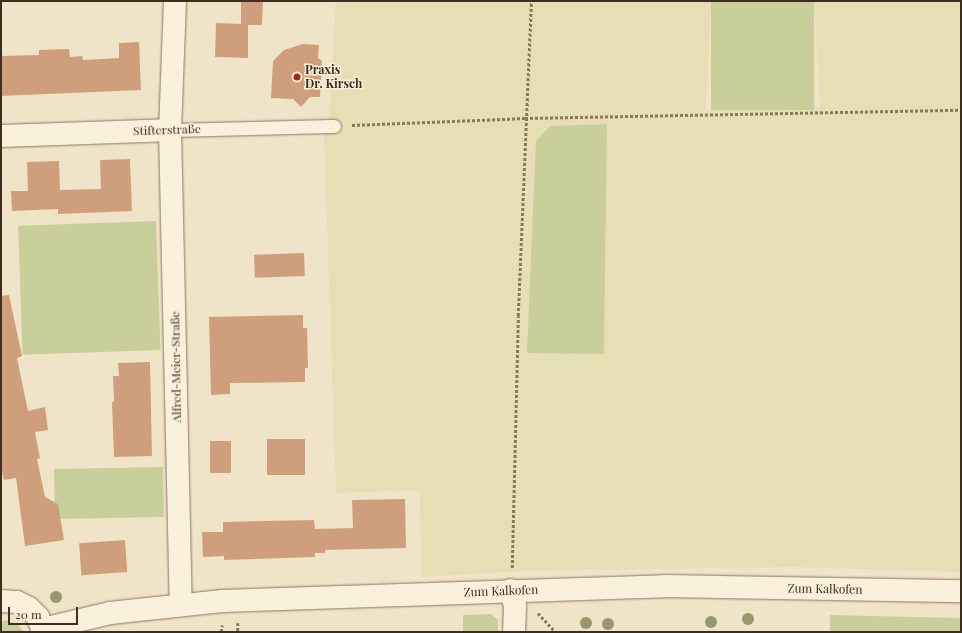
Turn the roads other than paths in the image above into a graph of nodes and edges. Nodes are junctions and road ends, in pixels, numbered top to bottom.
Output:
1 (175, 1) edge
2 (334, 126) road end
3 (170, 130) junction
4 (1, 136) edge
5 (511, 590) junction
6 (961, 591) edge
7 (2, 597) edge
8 (181, 605) junction
9 (43, 630) edge
10 (514, 632) edge

1 - 3 street, Alfred-Meier-Straße
2 - 3 lane, Stifterstraße
3 - 4 street, Stifterstraße
3 - 8 street, Alfred-Meier-Straße
5 - 6 street, Zum Kalkofen
5 - 8 street, Zum Kalkofen
5 - 10 street
7 - 9 street
8 - 9 street, Zum Kalkofen

